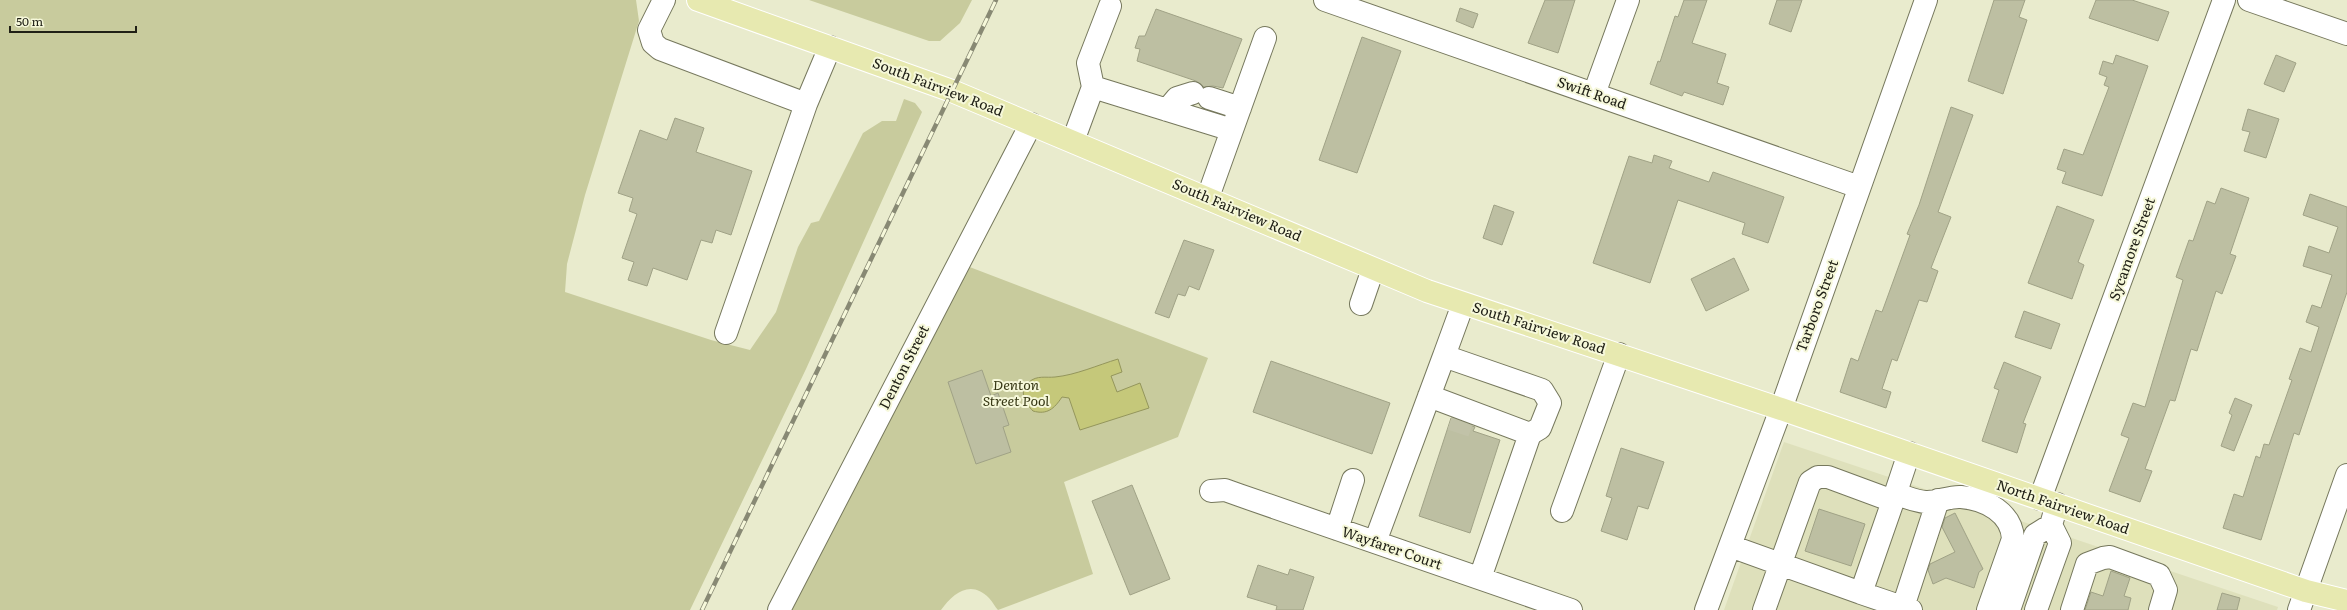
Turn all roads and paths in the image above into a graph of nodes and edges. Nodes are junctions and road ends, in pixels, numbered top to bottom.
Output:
1 (664, 0) edge
2 (698, 0) edge
3 (1628, 0) edge
4 (1926, 0) edge
5 (2224, 0) edge
6 (2249, 0) edge
7 (1330, 1) edge
8 (1110, 6) dead end
9 (2347, 34) edge
10 (1265, 38) dead end
11 (830, 47) junction
12 (1093, 87) junction
13 (1594, 94) junction
14 (806, 104) junction
15 (1240, 108) junction
16 (1167, 110) junction
17 (1031, 124) junction
18 (1232, 130) junction
19 (1073, 141) junction
20 (1859, 187) junction
21 (1208, 197) junction
22 (1373, 269) junction
23 (1361, 304) dead end
24 (1463, 304) junction
25 (726, 333) dead end
26 (1619, 354) junction
27 (1444, 356) junction
28 (1433, 397) junction
29 (1781, 409) junction
30 (1451, 418) tunnel mouth
31 (1496, 422) junction
32 (1475, 427) tunnel mouth
33 (1530, 434) junction
34 (1908, 453) junction
35 (2347, 475) edge
36 (1353, 480) dead end
37 (1211, 491) dead end
38 (1894, 497) junction
39 (1938, 500) junction
40 (2048, 502) junction
41 (1562, 511) dead end
42 (2051, 525) junction
43 (1337, 529) junction
44 (1375, 542) junction
45 (1730, 546) junction
46 (1780, 564) junction
47 (1480, 578) junction
48 (1861, 592) junction
49 (2303, 601) edge
50 (2347, 601) edge
51 (1907, 608) edge
52 (779, 610) edge
53 (1571, 610) edge
54 (1706, 610) edge
55 (1764, 610) edge
56 (1988, 610) edge
57 (2009, 610) edge
58 (2036, 610) edge
59 (2072, 610) edge
60 (2160, 610) edge

1 - 14 street
2 - 11 main road, South Fairview Road
3 - 13 street
4 - 20 street, Tarboro Street
5 - 40 street, Sycamore Street
6 - 9 street
7 - 13 street, Swift Road
8 - 12 street
10 - 15 street
11 - 14 street
11 - 17 main road, South Fairview Road
12 - 16 street
12 - 19 street
13 - 20 street, Swift Road
14 - 25 street
15 - 16 street
15 - 18 street
16 - 18 street
17 - 19 main road, South Fairview Road
17 - 52 street, Denton Street
18 - 21 street
19 - 21 main road, South Fairview Road
20 - 29 street, Tarboro Street
21 - 22 main road, South Fairview Road
22 - 23 street
22 - 24 main road, South Fairview Road
24 - 26 main road, South Fairview Road
24 - 27 street
26 - 29 main road, South Fairview Road
26 - 41 street
27 - 28 street
27 - 33 street
28 - 30 street
28 - 31 street
28 - 44 street
29 - 34 main road, North Fairview Road
29 - 45 street, Tarboro Street
31 - 32 street
31 - 33 street
33 - 47 street
34 - 38 street
34 - 40 main road, North Fairview Road
35 - 49 street
36 - 43 street
37 - 43 street, Wayfarer Court
38 - 39 street
38 - 46 street
38 - 48 street
39 - 51 street
39 - 56 street
40 - 42 street, Sycamore Street
40 - 49 main road, North Fairview Road
42 - 57 street
42 - 58 street
43 - 44 street, Wayfarer Court
44 - 47 street, Wayfarer Court
45 - 46 street
45 - 54 street, Tarboro Street
46 - 48 street
46 - 55 street
47 - 53 street, Wayfarer Court
48 - 51 street
49 - 50 main road, North Fairview Road
59 - 60 street

